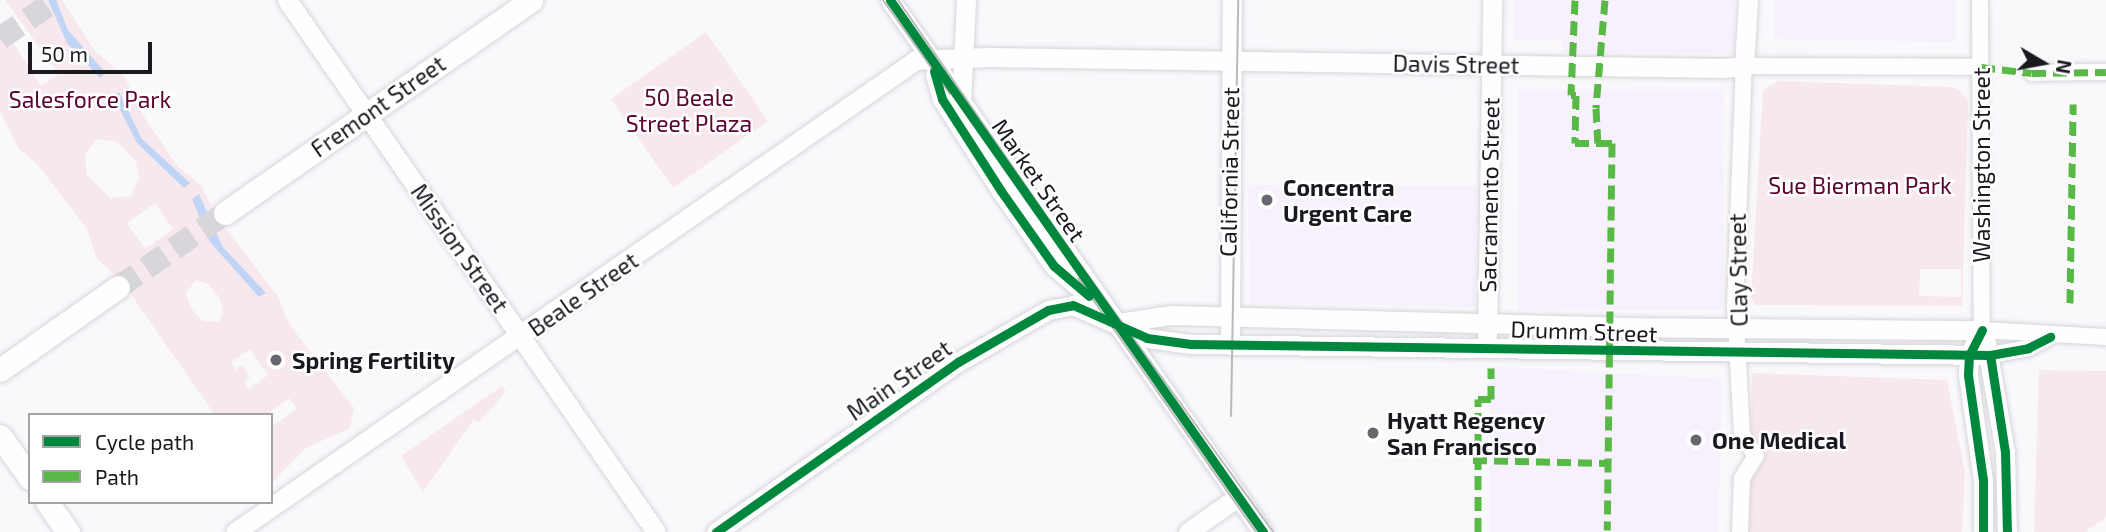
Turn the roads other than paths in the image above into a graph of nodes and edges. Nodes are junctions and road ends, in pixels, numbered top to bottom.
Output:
1 (287, 0) edge
2 (531, 0) edge
3 (890, 0) edge
4 (966, 0) edge
5 (1232, 0) edge
6 (1492, 0) edge
7 (1748, 0) edge
8 (1980, 0) edge
9 (930, 57) junction
10 (963, 57) junction
11 (1231, 61) junction
12 (1491, 64) junction
13 (1744, 66) junction
14 (1981, 67) junction
15 (2106, 72) edge
16 (2032, 73) dead end
17 (961, 103) junction
18 (367, 114) junction
19 (225, 213) tunnel mouth
20 (118, 287) tunnel mouth
21 (1228, 316) junction
22 (1118, 323) junction
23 (1487, 324) junction
24 (1737, 327) junction
25 (1982, 330) junction
26 (520, 337) junction
27 (2050, 337) junction
28 (2106, 337) edge
29 (1230, 345) junction
30 (1487, 347) junction
31 (1740, 354) junction
32 (1969, 355) junction
33 (1990, 355) junction
34 (0, 370) edge
35 (0, 436) edge
36 (28, 475) edge
37 (1239, 496) junction
38 (48, 504) edge
39 (68, 532) edge
40 (235, 532) edge
41 (656, 532) edge
42 (716, 532) edge
43 (1188, 532) edge
44 (1263, 532) edge
45 (1740, 532) edge
46 (1985, 532) edge
47 (2007, 532) edge

1 - 18 street, Mission Street
2 - 18 main road, Fremont Street
3 - 9 street, Market Street
4 - 10 street
5 - 11 street, California Street
6 - 12 street, Sacramento Street
7 - 13 street, Clay Street
8 - 14 street, Washington Street
9 - 10 street, Davis Street
9 - 17 street, Market Street
9 - 22 street, Market Street
9 - 26 street, Beale Street
10 - 11 street, Davis Street
10 - 17 street
11 - 12 street, Davis Street
11 - 21 street, California Street
12 - 13 street, Davis Street
12 - 23 street, Sacramento Street
13 - 14 street, Davis Street
13 - 24 street, Clay Street
14 - 25 street, Washington Street
15 - 16 street
17 - 22 street, Market Street
18 - 19 main road, Fremont Street
18 - 26 street, Mission Street
20 - 34 main road
21 - 22 street, Drumm Street
21 - 23 street, Drumm Street
21 - 29 street, California Street
22 - 29 street, Drumm Street
22 - 37 street, Market Street
22 - 42 street, Main Street
23 - 24 street, Drumm Street
23 - 30 street, Sacramento Street
24 - 25 street, Drumm Street
24 - 31 street, Clay Street
25 - 27 street, Drumm Street
25 - 32 street, Washington Street
25 - 33 street, Washington Street
26 - 40 street, Beale Street
26 - 41 street, Mission Street
27 - 28 street, Drumm Street
27 - 33 street, Drumm Street
29 - 30 street, Drumm Street
30 - 31 street, Drumm Street
31 - 32 street, Drumm Street
31 - 45 street, Clay Street
32 - 33 street, Drumm Street
32 - 46 street
33 - 47 street, Washington Street
35 - 36 main road
37 - 43 street
37 - 44 street, Market Street
38 - 39 main road

